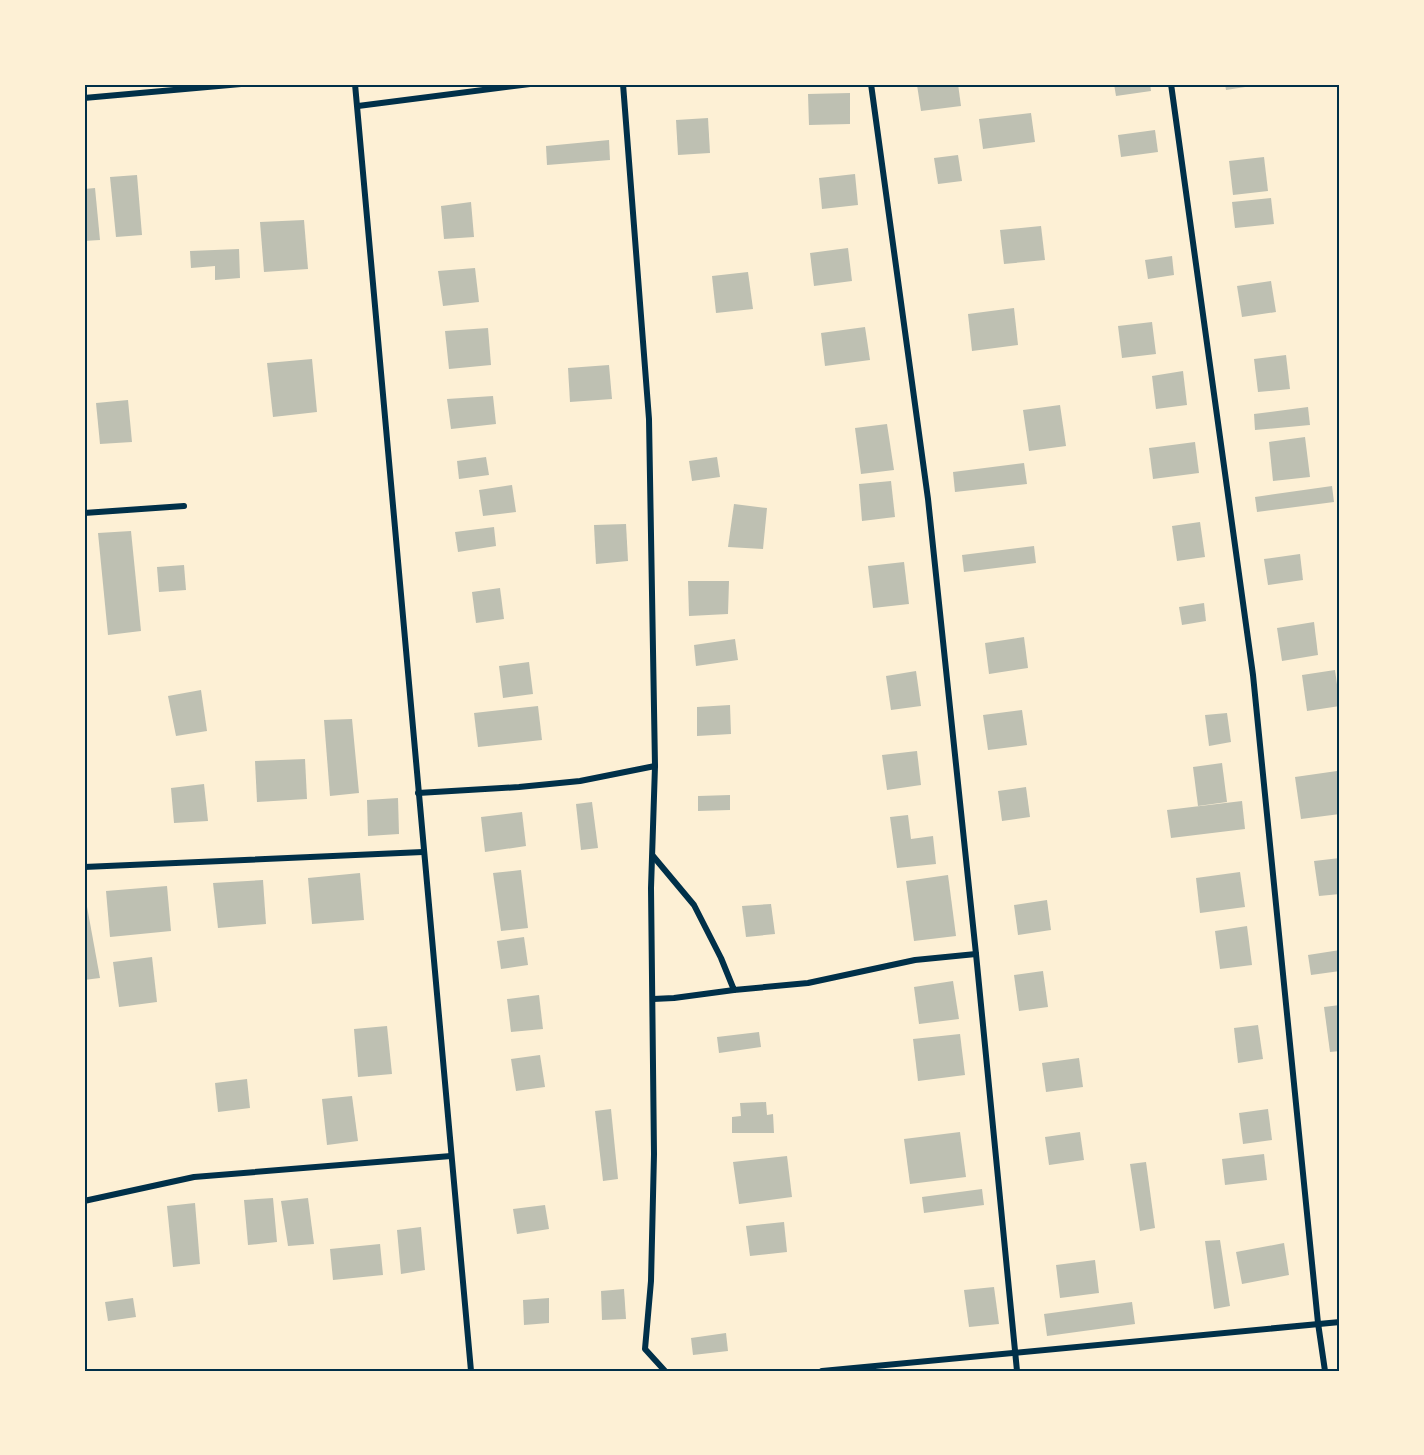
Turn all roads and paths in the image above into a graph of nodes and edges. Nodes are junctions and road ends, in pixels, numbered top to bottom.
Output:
1 (241, 84) edge
2 (355, 84) edge
3 (530, 84) edge
4 (622, 84) edge
5 (871, 84) edge
6 (1171, 84) edge
7 (84, 98) edge
8 (358, 106) junction
9 (184, 506) dead end
10 (84, 513) edge
11 (656, 766) junction
12 (418, 793) junction
13 (423, 852) junction
14 (652, 856) junction
15 (84, 867) edge
16 (976, 954) junction
17 (734, 990) junction
18 (652, 999) junction
19 (451, 1156) junction
20 (84, 1201) edge
21 (1340, 1322) edge
22 (1318, 1323) junction
23 (1015, 1354) junction
24 (471, 1371) edge
25 (665, 1371) edge
26 (822, 1371) edge
27 (1017, 1371) edge
28 (1325, 1371) edge

1 - 7 street
2 - 8 street
3 - 8 street
4 - 11 street
5 - 16 street
6 - 22 street
8 - 12 street
9 - 10 street
11 - 12 street
11 - 14 street
12 - 13 street
13 - 15 street
13 - 19 street
14 - 17 street
14 - 18 street
16 - 17 street
16 - 23 street
17 - 18 street
18 - 25 street
19 - 20 street
19 - 24 street
21 - 22 street
22 - 23 street
22 - 28 street
23 - 26 street
23 - 27 street

